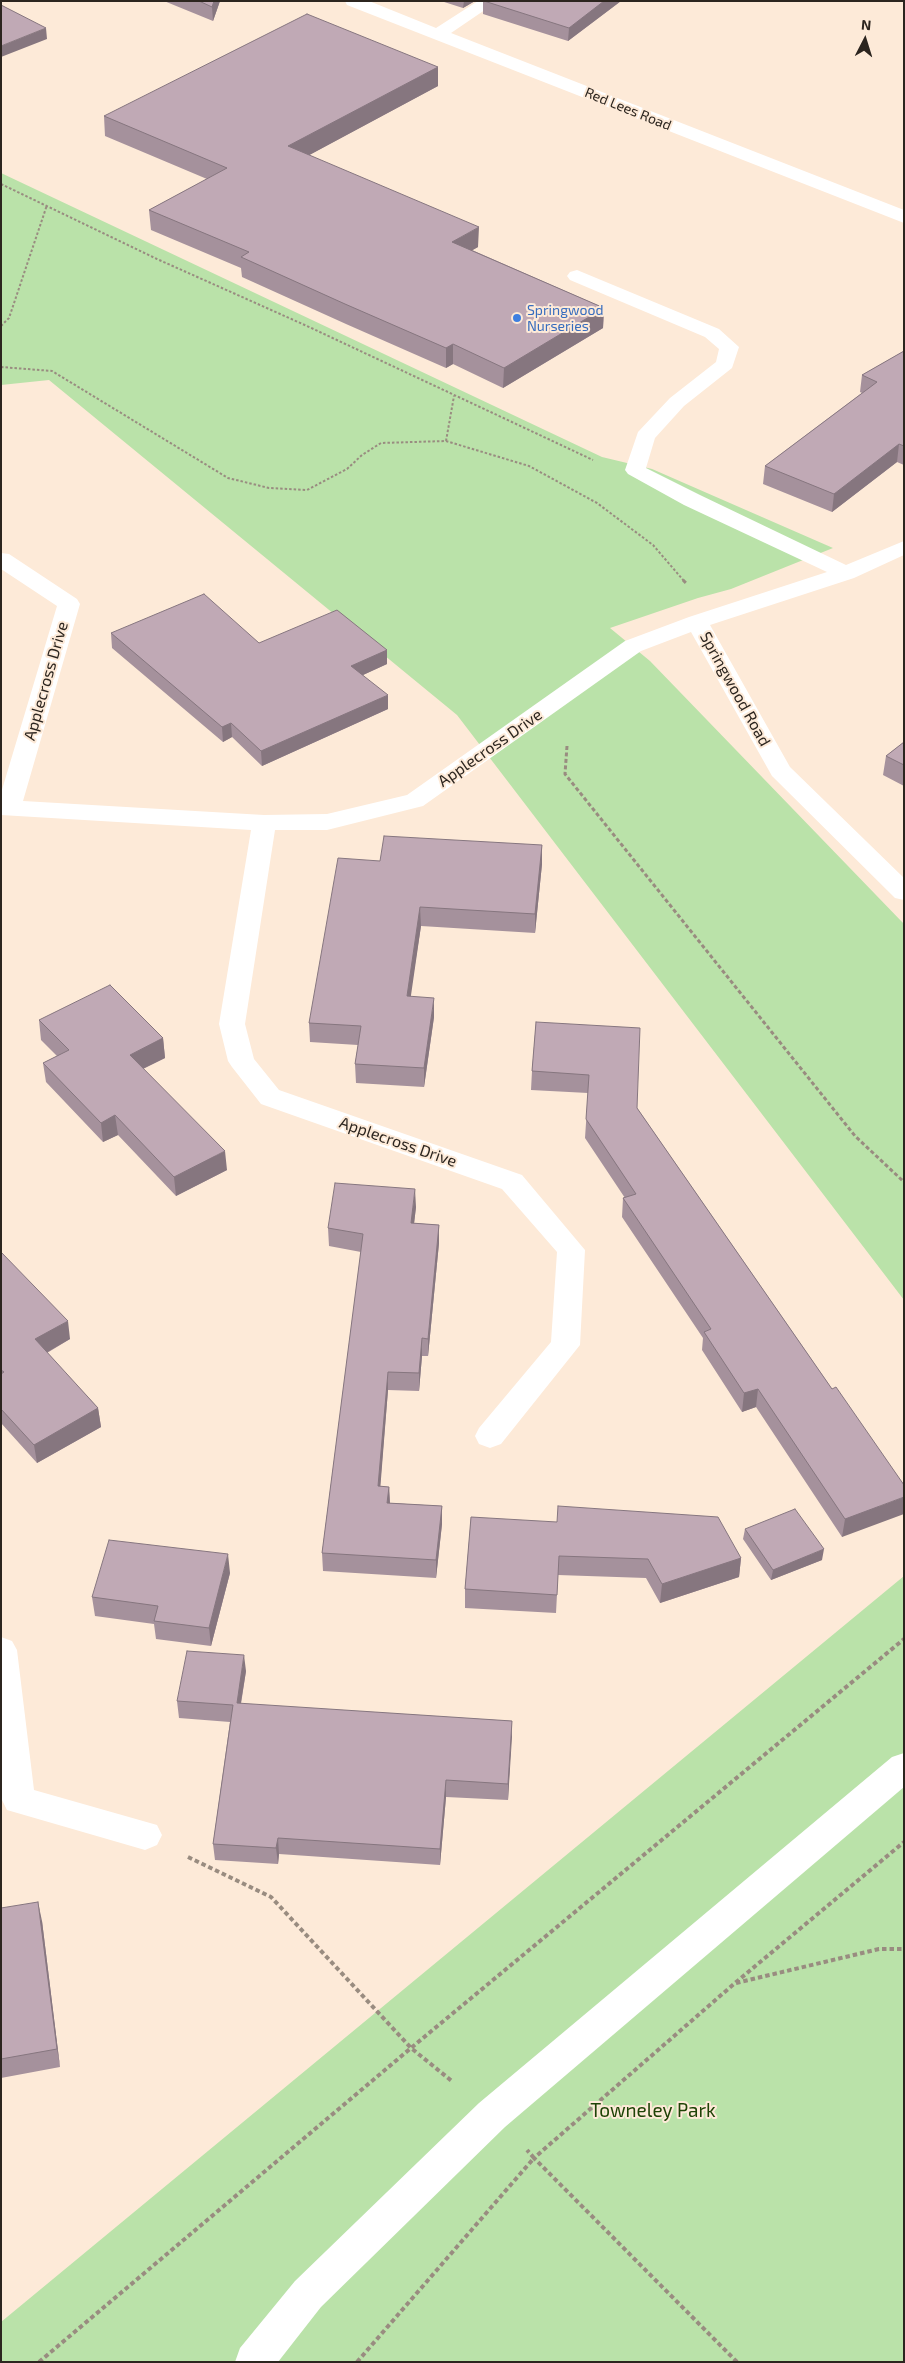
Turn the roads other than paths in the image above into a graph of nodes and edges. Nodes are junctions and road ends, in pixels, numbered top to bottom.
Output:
1 (353, 1) edge
2 (490, 1) edge
3 (438, 34) junction
4 (904, 217) edge
5 (577, 276) dead end
6 (904, 547) edge
7 (1, 559) edge
8 (846, 573) junction
9 (708, 619) junction
10 (5, 807) edge
11 (264, 823) junction
12 (904, 892) edge
13 (490, 1436) dead end
14 (1, 1650) edge
15 (904, 1767) edge
16 (10, 1807) edge
17 (145, 1835) road end
18 (254, 2362) edge

1 - 3 street, Red Lees Road
2 - 3 street
3 - 4 street, Red Lees Road
5 - 8 street
6 - 8 street, Springwood Road
7 - 10 street, Applecross Drive
8 - 9 street, Springwood Road
9 - 11 street, Applecross Drive
9 - 12 street, Springwood Road
10 - 11 street, Applecross Drive
11 - 13 street, Applecross Drive
14 - 16 street
15 - 18 street
16 - 17 street

